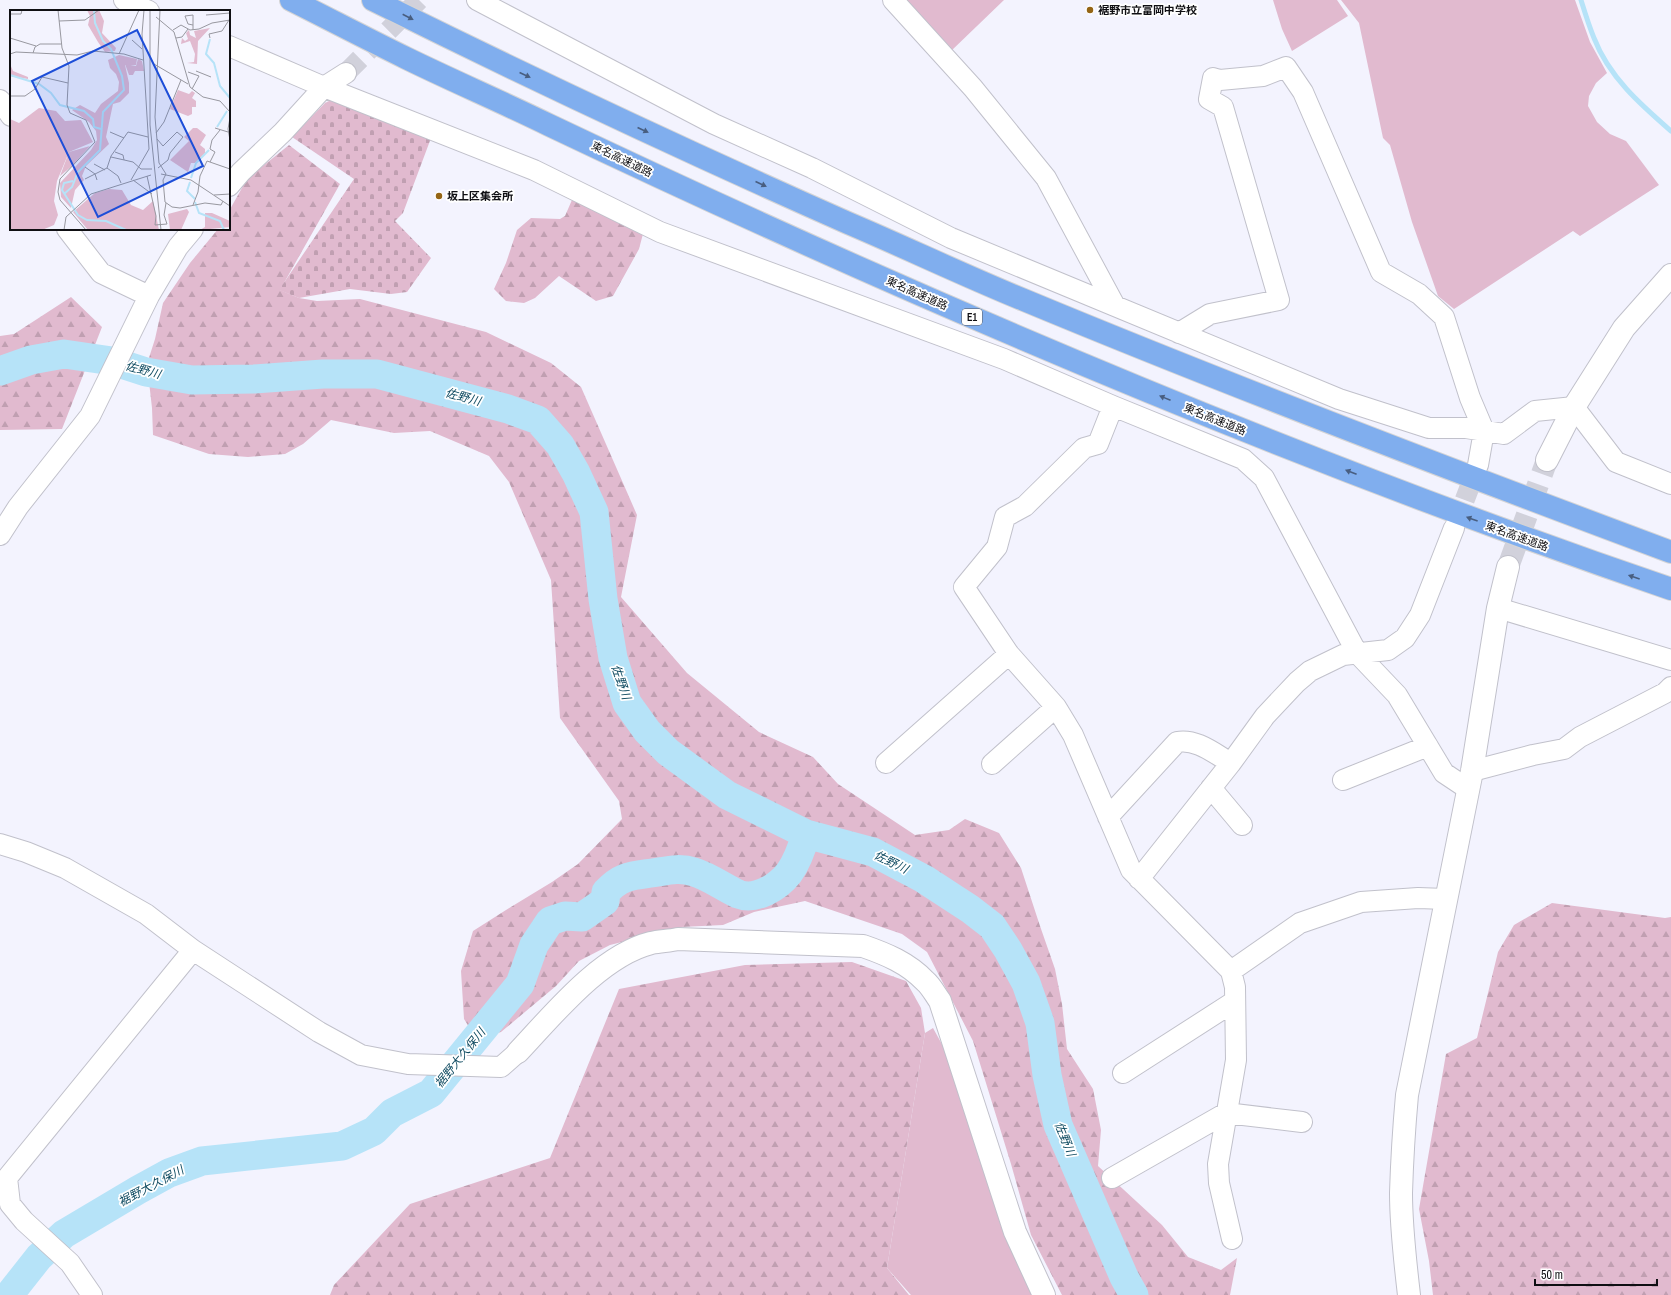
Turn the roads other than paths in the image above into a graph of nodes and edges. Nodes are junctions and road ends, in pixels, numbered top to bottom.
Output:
1 (124, 0) edge
2 (291, 0) edge
3 (373, 0) edge
4 (477, 0) edge
5 (893, 0) edge
6 (147, 10) edge
7 (230, 46) edge
8 (346, 73) tunnel mouth
9 (324, 88) junction
10 (0, 100) edge
11 (10, 115) edge
12 (230, 185) edge
13 (68, 230) edge
14 (193, 230) edge
15 (1671, 275) edge
16 (149, 296) junction
17 (1115, 306) junction
18 (1179, 333) junction
19 (1113, 406) junction
20 (1574, 407) junction
21 (1484, 431) junction
22 (1547, 460) tunnel mouth
23 (1478, 465) tunnel mouth
24 (1671, 484) edge
25 (1454, 528) tunnel mouth
26 (0, 535) edge
27 (1671, 552) edge
28 (1508, 567) tunnel mouth
29 (1671, 589) edge
30 (1498, 608) junction
31 (1357, 653) junction
32 (1009, 654) junction
33 (1671, 660) edge
34 (1671, 687) edge
35 (1056, 707) junction
36 (1428, 746) junction
37 (886, 763) dead end
38 (992, 764) dead end
39 (1230, 764) junction
40 (1343, 780) dead end
41 (1470, 780) junction
42 (1211, 788) junction
43 (1108, 817) junction
44 (1242, 825) dead end
45 (0, 844) edge
46 (1139, 879) junction
47 (1446, 899) junction
48 (193, 950) junction
49 (1231, 970) junction
50 (1235, 1001) junction
51 (518, 1052) joint
52 (1123, 1073) dead end
53 (1226, 1113) junction
54 (1302, 1122) dead end
55 (1112, 1178) dead end
56 (1232, 1238) dead end
57 (92, 1295) edge
58 (1044, 1295) edge
59 (1409, 1295) edge

1 - 6 street
29 -> 2 highway, 東名高速道路 / E1
3 -> 27 highway
4 - 17 street
5 - 17 street
7 - 9 street
8 - 9 street
9 - 12 street
9 - 19 street
10 - 11 street
13 - 16 street
14 - 16 street
15 - 20 street
16 - 26 street
17 - 18 street
18 - 21 street
18 - 21 street
19 - 31 street
19 - 32 street
20 - 21 street
20 - 22 street
20 - 24 street
21 - 23 street
25 - 31 street
28 - 30 street
30 - 33 street
30 - 41 street
31 - 36 street
31 - 39 street
32 - 35 street
32 - 37 street
34 - 41 street
35 - 38 street
35 - 43 street
36 - 40 street
36 - 41 street
39 - 42 street
39 - 43 street
41 - 47 street
42 - 44 street
42 - 46 street
43 - 46 street
45 - 48 street
46 - 49 street
47 - 49 street
47 - 59 street
48 - 51 street
48 - 57 street
49 - 50 street
50 - 52 street
50 - 53 street
51 - 58 street
53 - 54 street
53 - 55 street
53 - 56 street

